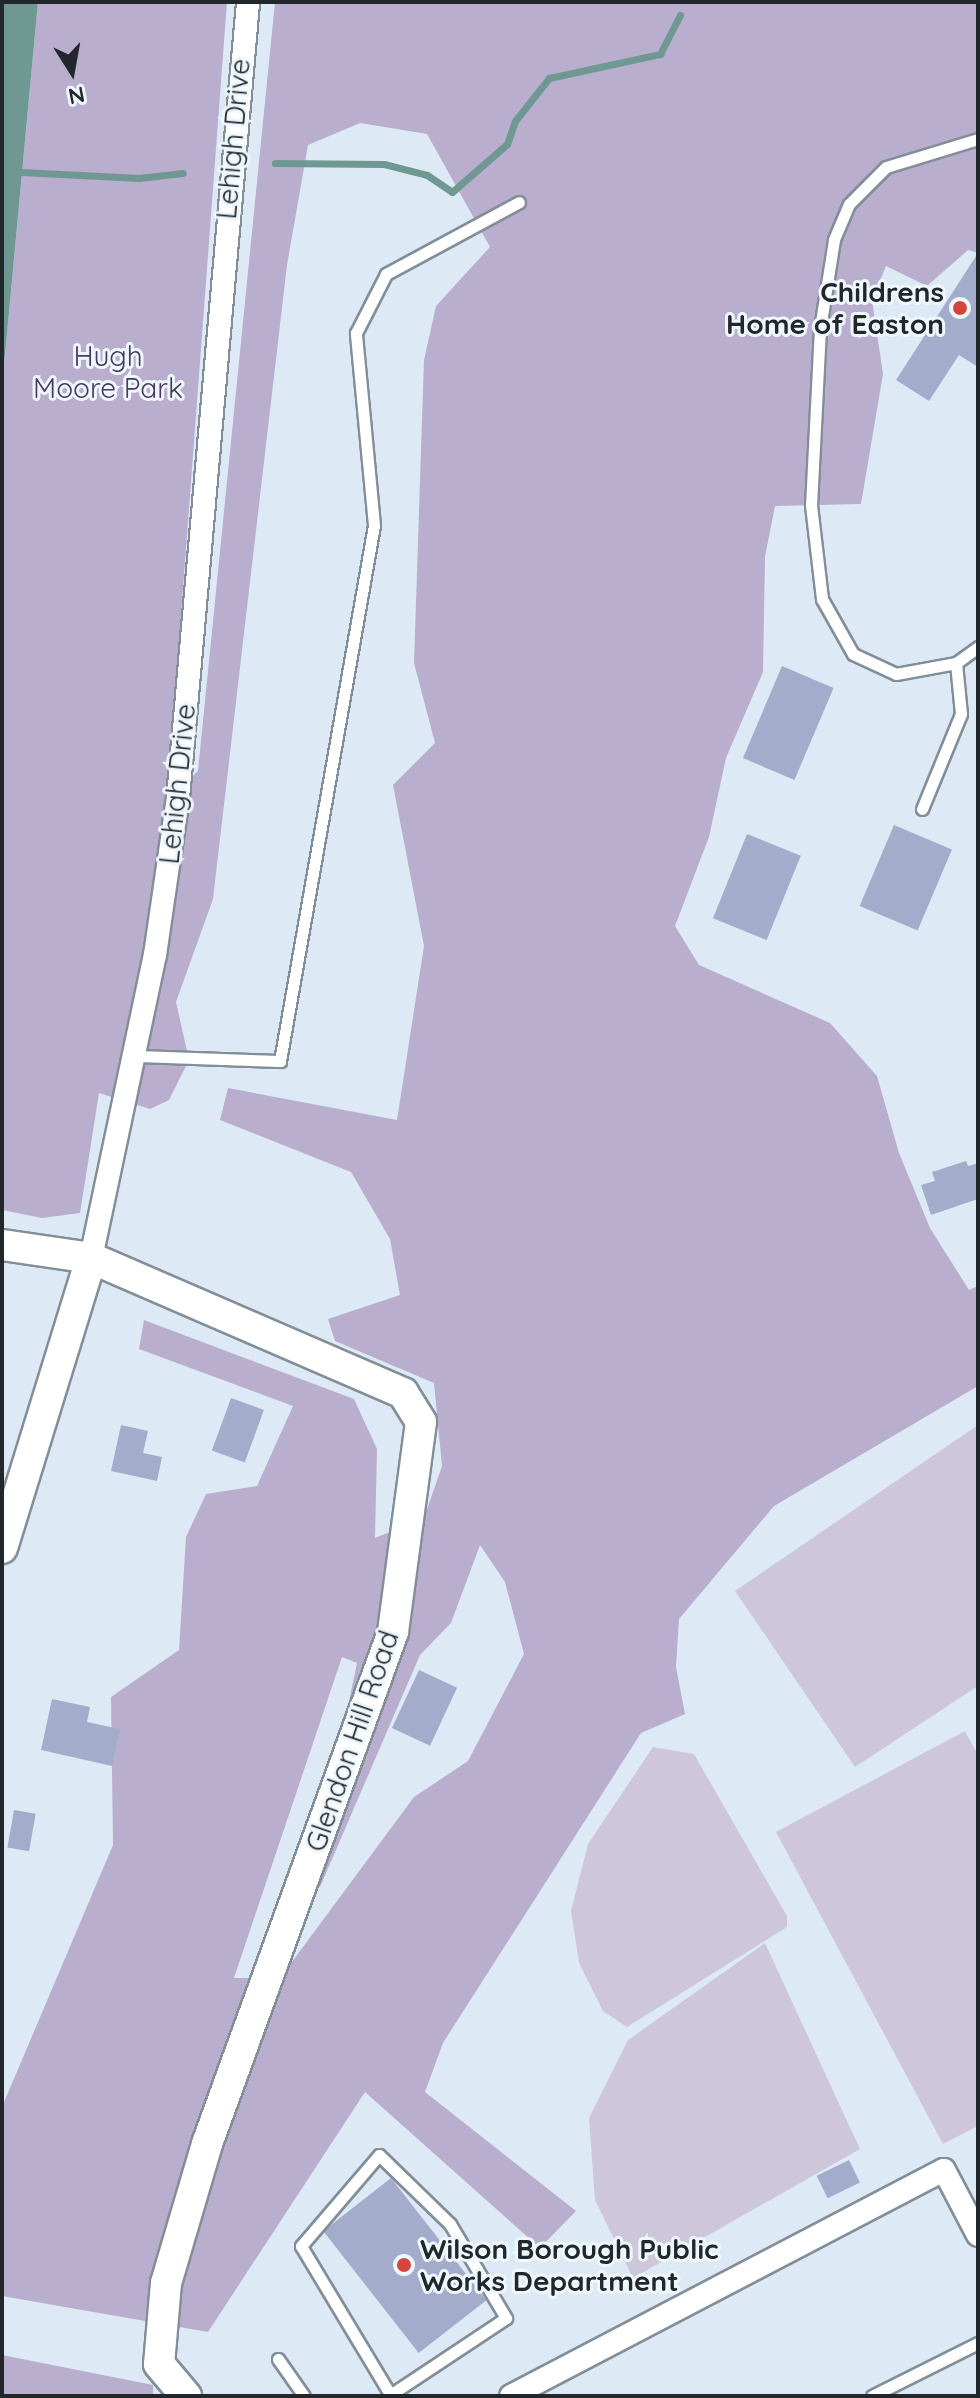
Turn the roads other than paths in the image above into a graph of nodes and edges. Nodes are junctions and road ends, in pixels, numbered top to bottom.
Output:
1 (248, 2) edge
2 (978, 139) edge
3 (519, 202) dead end
4 (978, 647) edge
5 (956, 663) junction
6 (922, 809) dead end
7 (136, 1056) junction
8 (2, 1245) edge
9 (91, 1258) junction
10 (2, 1548) edge
11 (978, 2235) edge
12 (978, 2343) edge
13 (278, 2359) dead end
14 (391, 2395) edge
15 (186, 2396) edge
16 (304, 2396) edge
17 (511, 2396) edge
18 (872, 2396) edge

1 - 7 street, Lehigh Drive
2 - 5 lane
3 - 7 lane
4 - 5 lane
5 - 6 lane
7 - 9 street, Lehigh Drive
8 - 9 street, Glendon Hill Road
9 - 10 street, Lehigh Drive
9 - 15 street, Glendon Hill Road
11 - 17 street
12 - 18 lane
13 - 16 lane
14 - 14 lane

